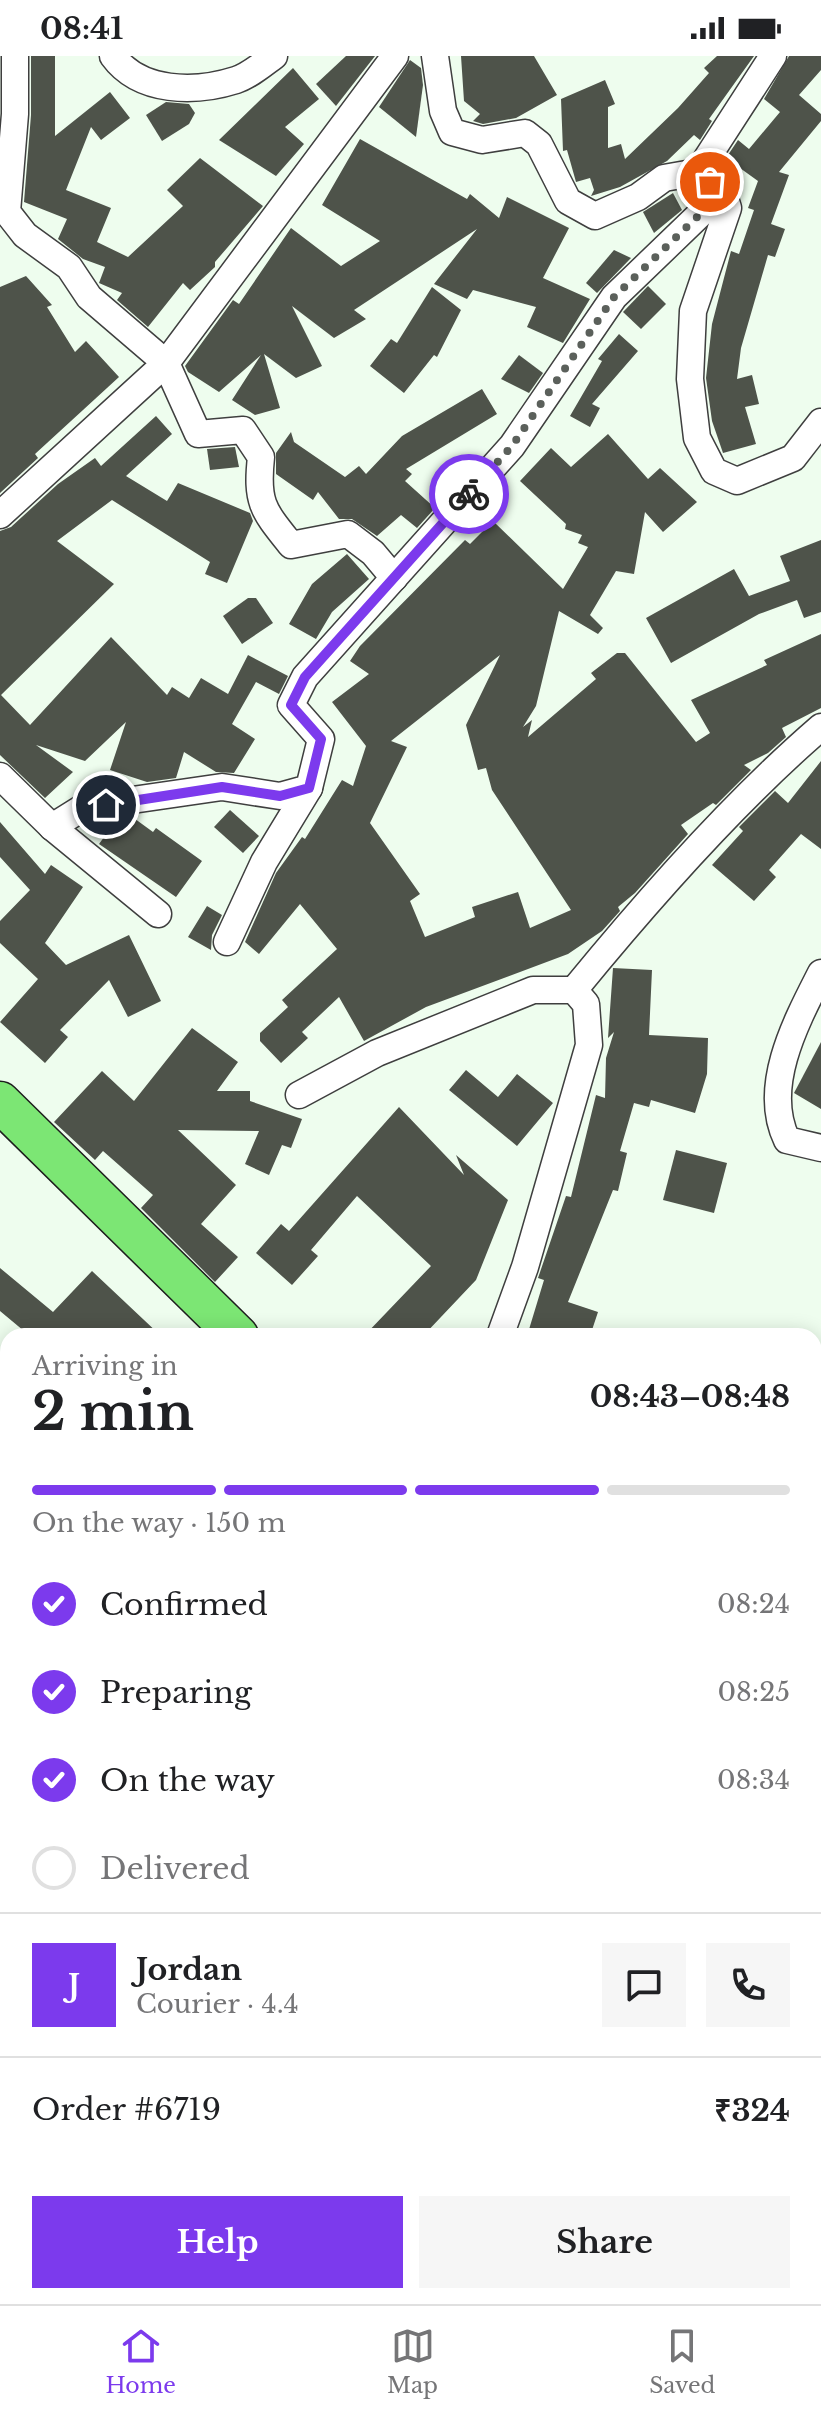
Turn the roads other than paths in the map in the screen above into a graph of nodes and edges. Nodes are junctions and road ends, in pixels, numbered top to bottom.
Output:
1 (15, 56) edge
2 (113, 56) edge
3 (274, 56) edge
4 (395, 56) edge
5 (435, 56) edge
6 (773, 56) edge
7 (698, 172) junction
8 (723, 192) junction
9 (166, 363) junction
10 (821, 422) edge
11 (0, 515) edge
12 (394, 578) junction
13 (821, 727) edge
14 (0, 776) edge
15 (309, 788) junction
16 (52, 827) junction
17 (158, 914) dead end
18 (227, 942) dead end
19 (821, 973) edge
20 (574, 990) junction
21 (299, 1095) dead end
22 (0, 1102) edge
23 (821, 1148) edge
24 (230, 1328) edge
25 (503, 1328) edge

1 - 9 street
2 - 3 street
4 - 9 street
5 - 7 street
6 - 7 street
7 - 8 street
8 - 10 street
8 - 12 street
9 - 11 street
9 - 12 street
12 - 15 street
13 - 20 street
14 - 16 street
15 - 16 street
15 - 18 street
16 - 17 street
19 - 23 street
20 - 21 street
20 - 25 street
22 - 24 main road

